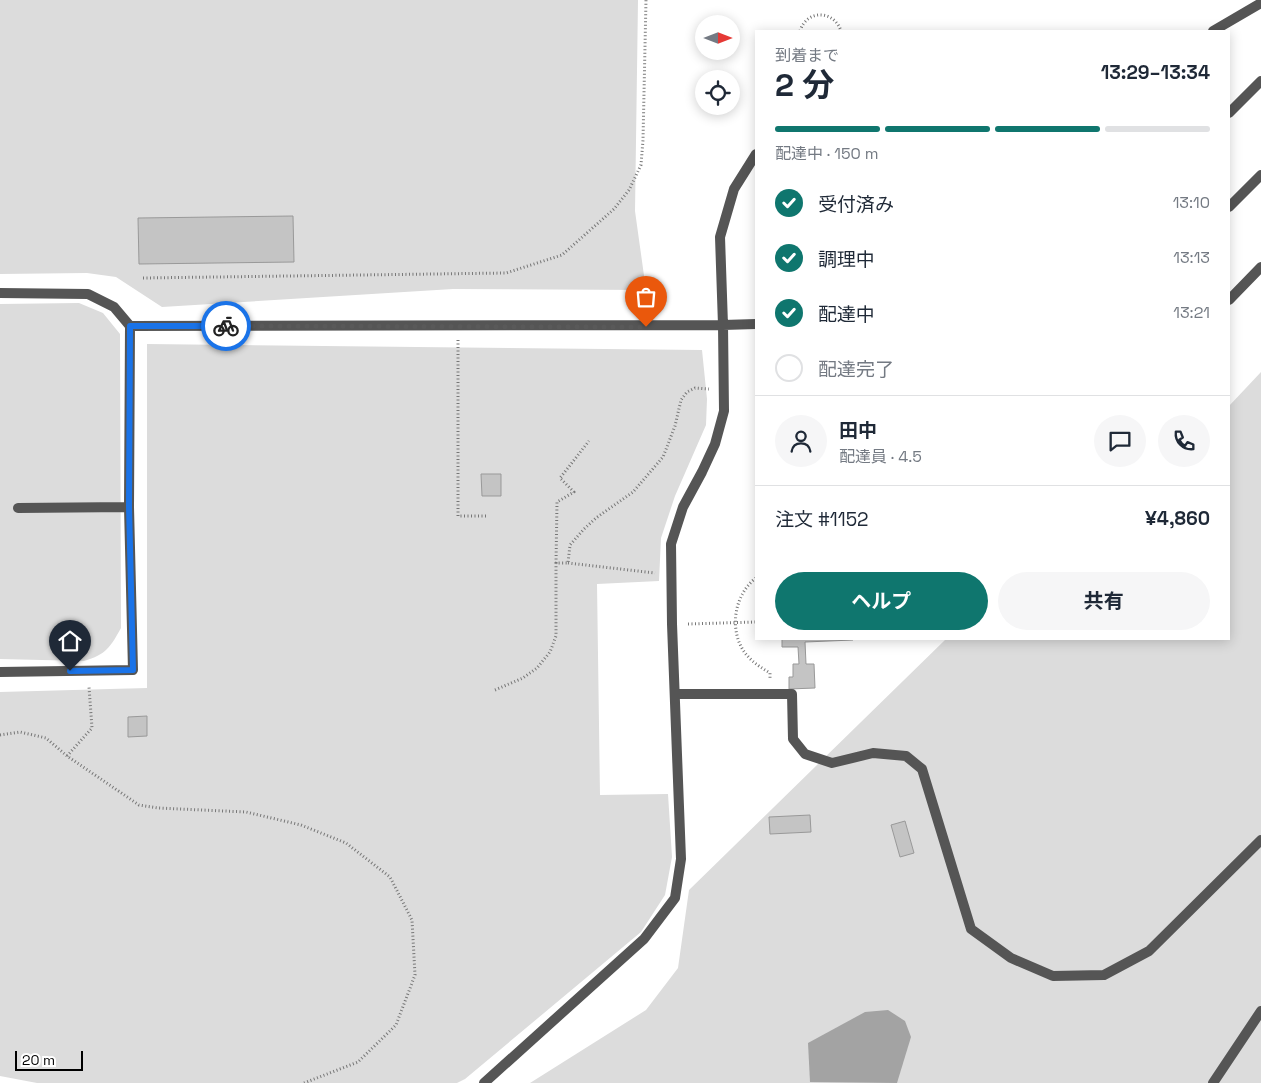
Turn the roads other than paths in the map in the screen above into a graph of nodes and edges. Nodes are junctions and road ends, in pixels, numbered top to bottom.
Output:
1 (1261, 3) edge
2 (1215, 30) edge
3 (1261, 81) edge
4 (1230, 112) edge
5 (755, 156) edge
6 (1261, 174) edge
7 (1230, 206) edge
8 (1261, 267) edge
9 (0, 293) edge
10 (1230, 299) edge
11 (755, 324) edge
12 (723, 325) junction
13 (130, 326) junction
14 (129, 506) junction
15 (18, 508) dead end
16 (0, 672) edge
17 (675, 694) junction
18 (1261, 840) edge
19 (1261, 1011) edge
20 (484, 1083) edge
21 (1213, 1083) edge

1 - 2 lane
3 - 4 lane
5 - 12 lane
6 - 7 lane
8 - 10 lane
9 - 13 lane
11 - 12 lane
12 - 13 lane
12 - 17 lane
13 - 14 lane
14 - 15 lane
14 - 16 lane
17 - 18 lane
17 - 20 lane
19 - 21 lane

